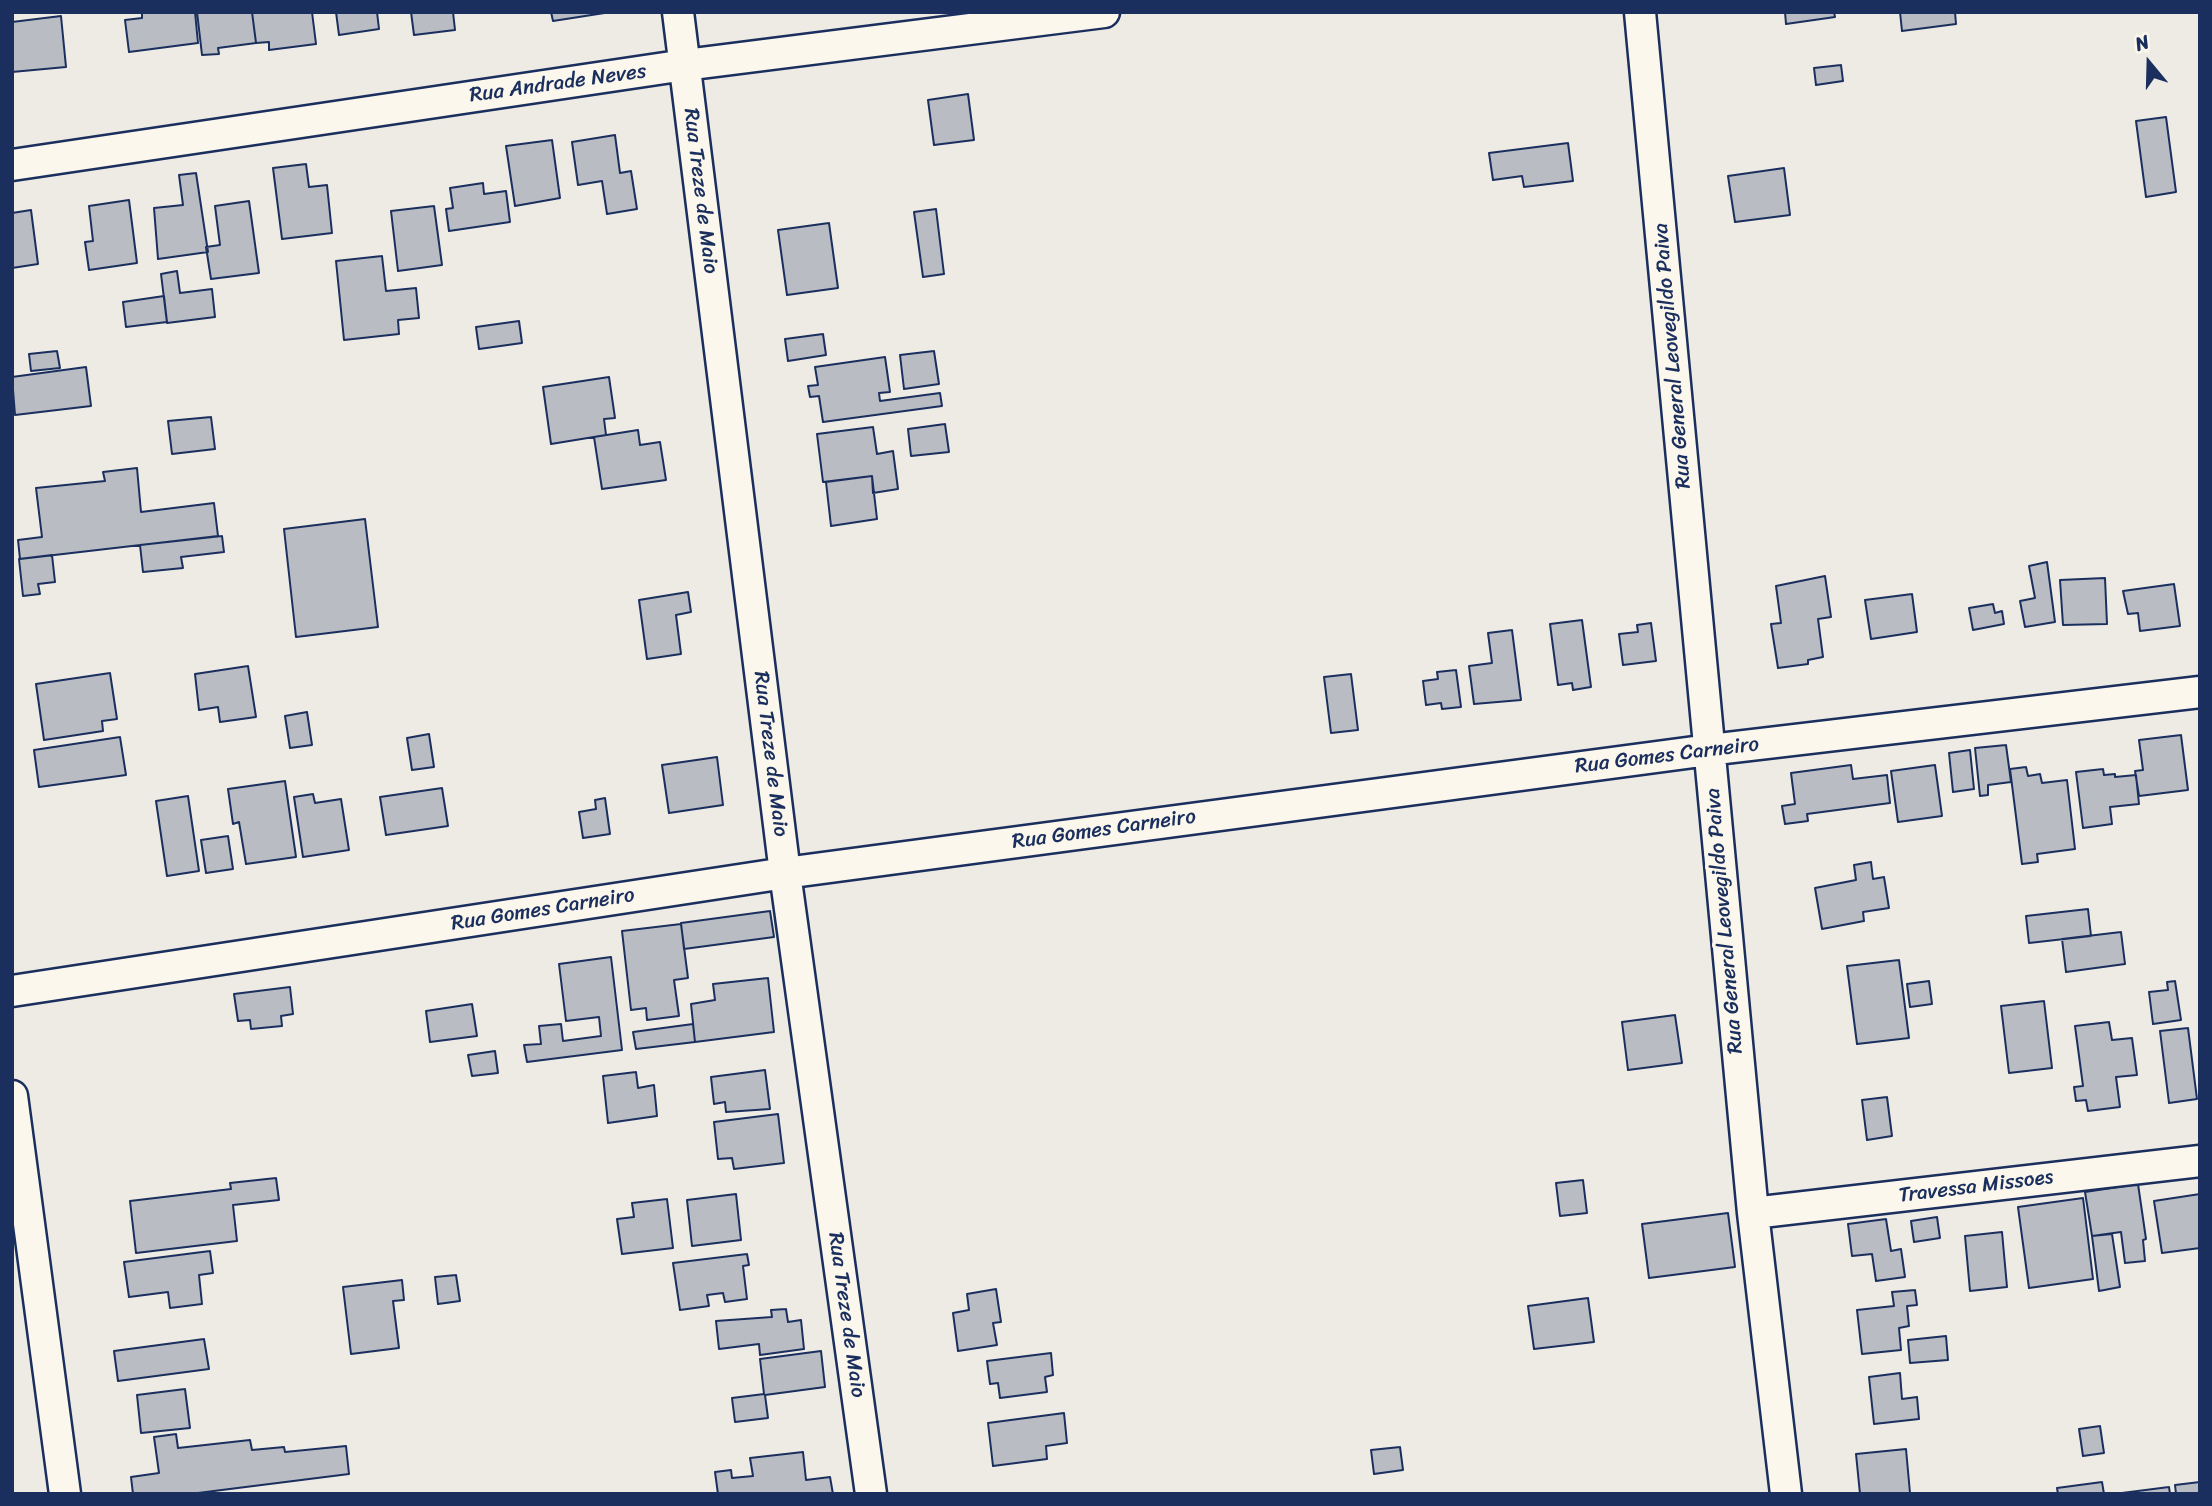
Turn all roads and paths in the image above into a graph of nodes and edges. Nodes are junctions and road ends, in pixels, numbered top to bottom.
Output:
1 (678, 12) edge
2 (1104, 12) edge
3 (1640, 12) edge
4 (685, 65) junction
5 (12, 165) edge
6 (2200, 692) edge
7 (1709, 750) junction
8 (785, 873) junction
9 (12, 991) edge
10 (12, 1096) edge
11 (2200, 1161) edge
12 (1753, 1213) junction
13 (65, 1494) edge
14 (871, 1494) edge
15 (1786, 1494) edge

1 - 4 street, Rua Treze de Maio
2 - 4 street, Rua Andrade Neves
3 - 7 street, Rua General Leovegildo Paiva
4 - 5 street, Rua Andrade Neves
4 - 8 street, Rua Treze de Maio
6 - 7 street, Rua Gomes Carneiro
7 - 8 street, Rua Gomes Carneiro
7 - 12 street, Rua General Leovegildo Paiva
8 - 9 street, Rua Gomes Carneiro
8 - 14 street, Rua Treze de Maio
10 - 13 street
11 - 12 street, Travessa Missoes
12 - 15 street, Rua General Leovegildo Paiva

